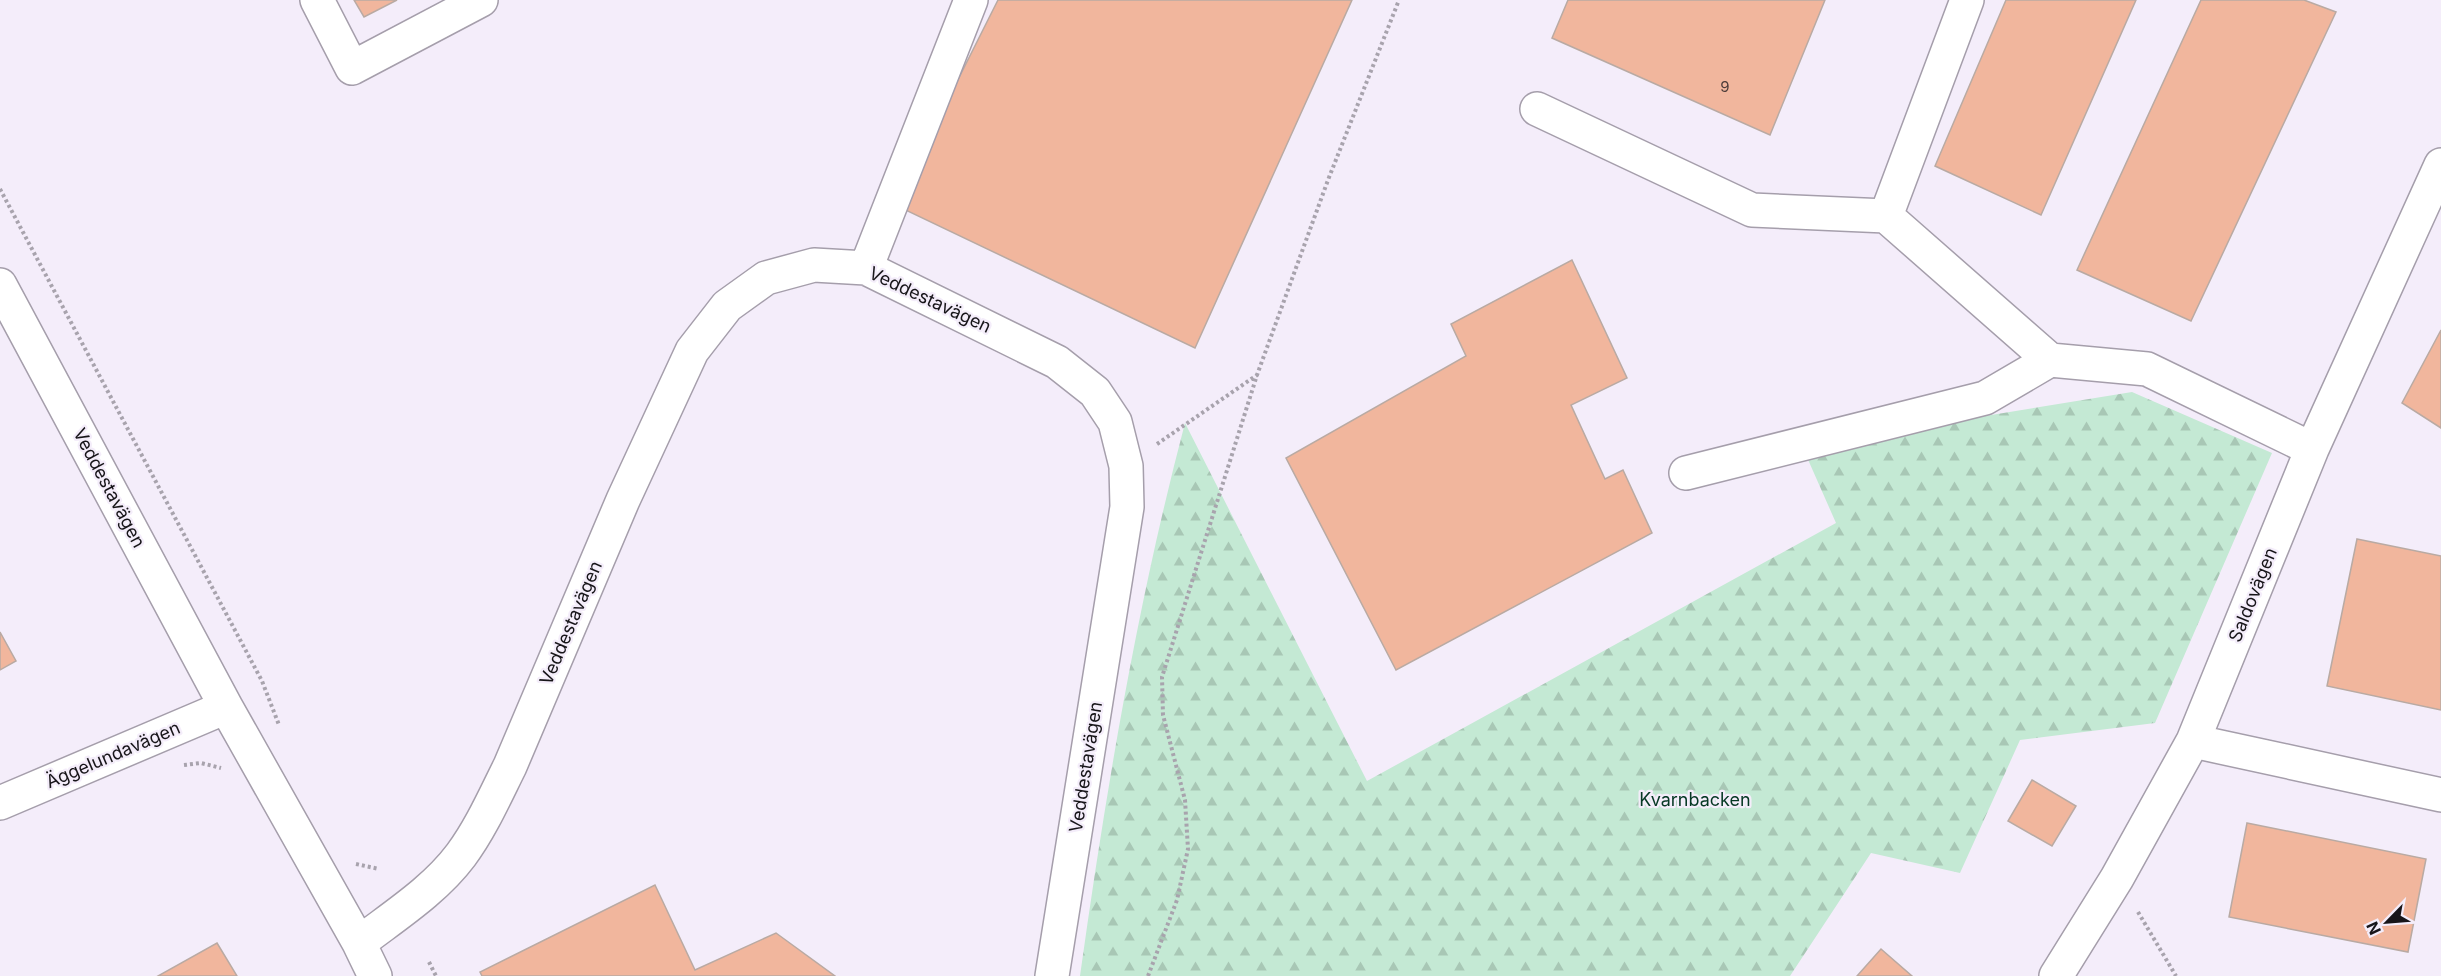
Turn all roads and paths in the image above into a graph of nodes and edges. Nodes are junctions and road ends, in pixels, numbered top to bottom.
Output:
1 (317, 0) edge
2 (481, 0) edge
3 (971, 0) edge
4 (1399, 0) edge
5 (1967, 0) edge
6 (1537, 109) dead end
7 (2441, 165) edge
8 (0, 189) edge
9 (1886, 216) junction
10 (866, 268) junction
11 (0, 285) edge
12 (2050, 360) junction
13 (1257, 375) junction
14 (2312, 449) junction
15 (1126, 466) junction
16 (1686, 473) dead end
17 (226, 707) junction
18 (282, 734) dead end
19 (2193, 741) junction
20 (176, 766) dead end
21 (227, 769) dead end
22 (2441, 795) edge
23 (0, 803) edge
24 (349, 861) dead end
25 (379, 869) dead end
26 (2117, 878) junction
27 (359, 943) junction
28 (429, 962) dead end
29 (375, 976) edge
30 (436, 976) edge
31 (1052, 976) edge
32 (1148, 976) edge
33 (2056, 976) edge
34 (2176, 976) edge

1 - 2 street
3 - 10 street
4 - 13 path
5 - 9 street
6 - 9 street
7 - 14 street, Saldovägen
8 - 18 path
9 - 12 street
10 - 15 street, Veddestavägen
10 - 27 street, Veddestavägen
11 - 17 street, Veddestavägen
12 - 14 street
12 - 16 street
13 - 15 path
13 - 32 path
14 - 19 street, Saldovägen
15 - 31 street, Veddestavägen
17 - 23 street, Äggelundavägen
17 - 27 street, Veddestavägen
19 - 22 street
19 - 26 street, Saldovägen
20 - 21 path
24 - 25 path
26 - 33 street, Saldovägen
26 - 34 path
27 - 29 street, Veddestavägen
28 - 30 path

